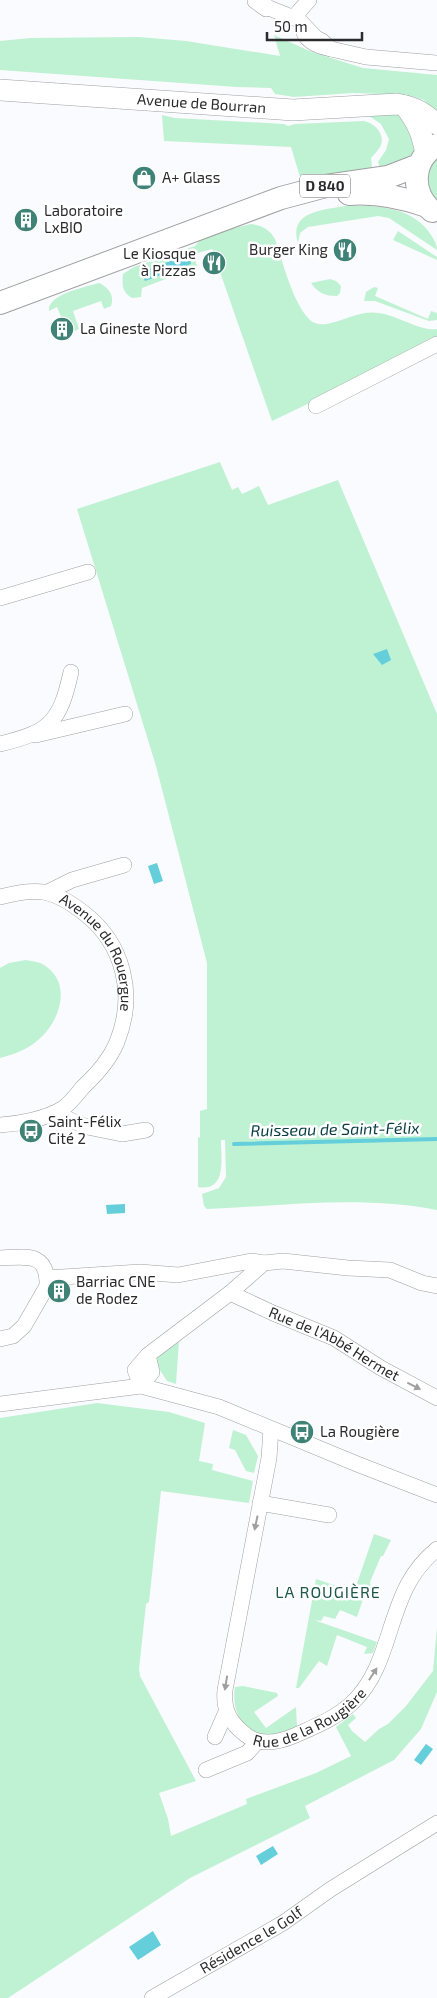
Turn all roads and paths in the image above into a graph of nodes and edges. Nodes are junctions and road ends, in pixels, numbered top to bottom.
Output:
1 (255, 0) edge
2 (309, 0) edge
3 (298, 20) junction
4 (437, 63) edge
5 (0, 90) edge
6 (405, 106) junction
7 (437, 124) edge
8 (427, 155) edge
9 (432, 210) edge
10 (233, 216) junction
11 (0, 303) edge
12 (437, 344) edge
13 (316, 406) dead end
14 (88, 572) dead end
15 (0, 598) edge
16 (71, 672) dead end
17 (125, 714) dead end
18 (30, 736) junction
19 (0, 744) edge
20 (124, 865) dead end
21 (48, 892) junction
22 (0, 897) edge
23 (54, 1113) junction
24 (0, 1125) edge
25 (146, 1130) dead end
26 (0, 1258) edge
27 (264, 1263) junction
28 (47, 1278) junction
29 (437, 1286) edge
30 (230, 1293) junction
31 (0, 1339) edge
32 (142, 1386) junction
33 (437, 1398) edge
34 (0, 1404) edge
35 (272, 1429) junction
36 (437, 1495) edge
37 (260, 1503) junction
38 (329, 1516) dead end
39 (437, 1549) edge
40 (226, 1712) junction
41 (215, 1737) dead end
42 (257, 1742) junction
43 (206, 1770) dead end
44 (437, 1823) edge
45 (152, 1998) edge

1 - 3 street
2 - 3 street
3 - 4 street
5 - 6 main road, Avenue de Bourran
6 - 7 main road, Avenue de Bourran
6 - 8 main road
8 - 9 main road
8 - 10 main road, D 840
9 - 10 main road, D 840
10 - 11 main road, D 840
12 - 13 street
14 - 15 street
16 - 18 street
17 - 18 street
18 - 19 street
20 - 21 street
21 - 22 street, Avenue du Rouergue
21 - 23 street, Avenue du Rouergue
23 - 24 street, Avenue du Rouergue
23 - 25 street
26 - 28 street
27 - 28 street
27 - 29 street
27 - 30 street
28 - 31 street
30 - 32 street
30 -> 33 street, Rue de l'Abbé Hermet
32 - 34 street
32 - 35 street
35 - 36 street
35 - 37 street
37 - 38 street
37 -> 40 street
42 -> 39 street, Rue de la Rougière
40 - 41 street
40 - 42 street, Rue de la Rougière
42 - 43 street
44 - 45 street, Résidence le Golf

